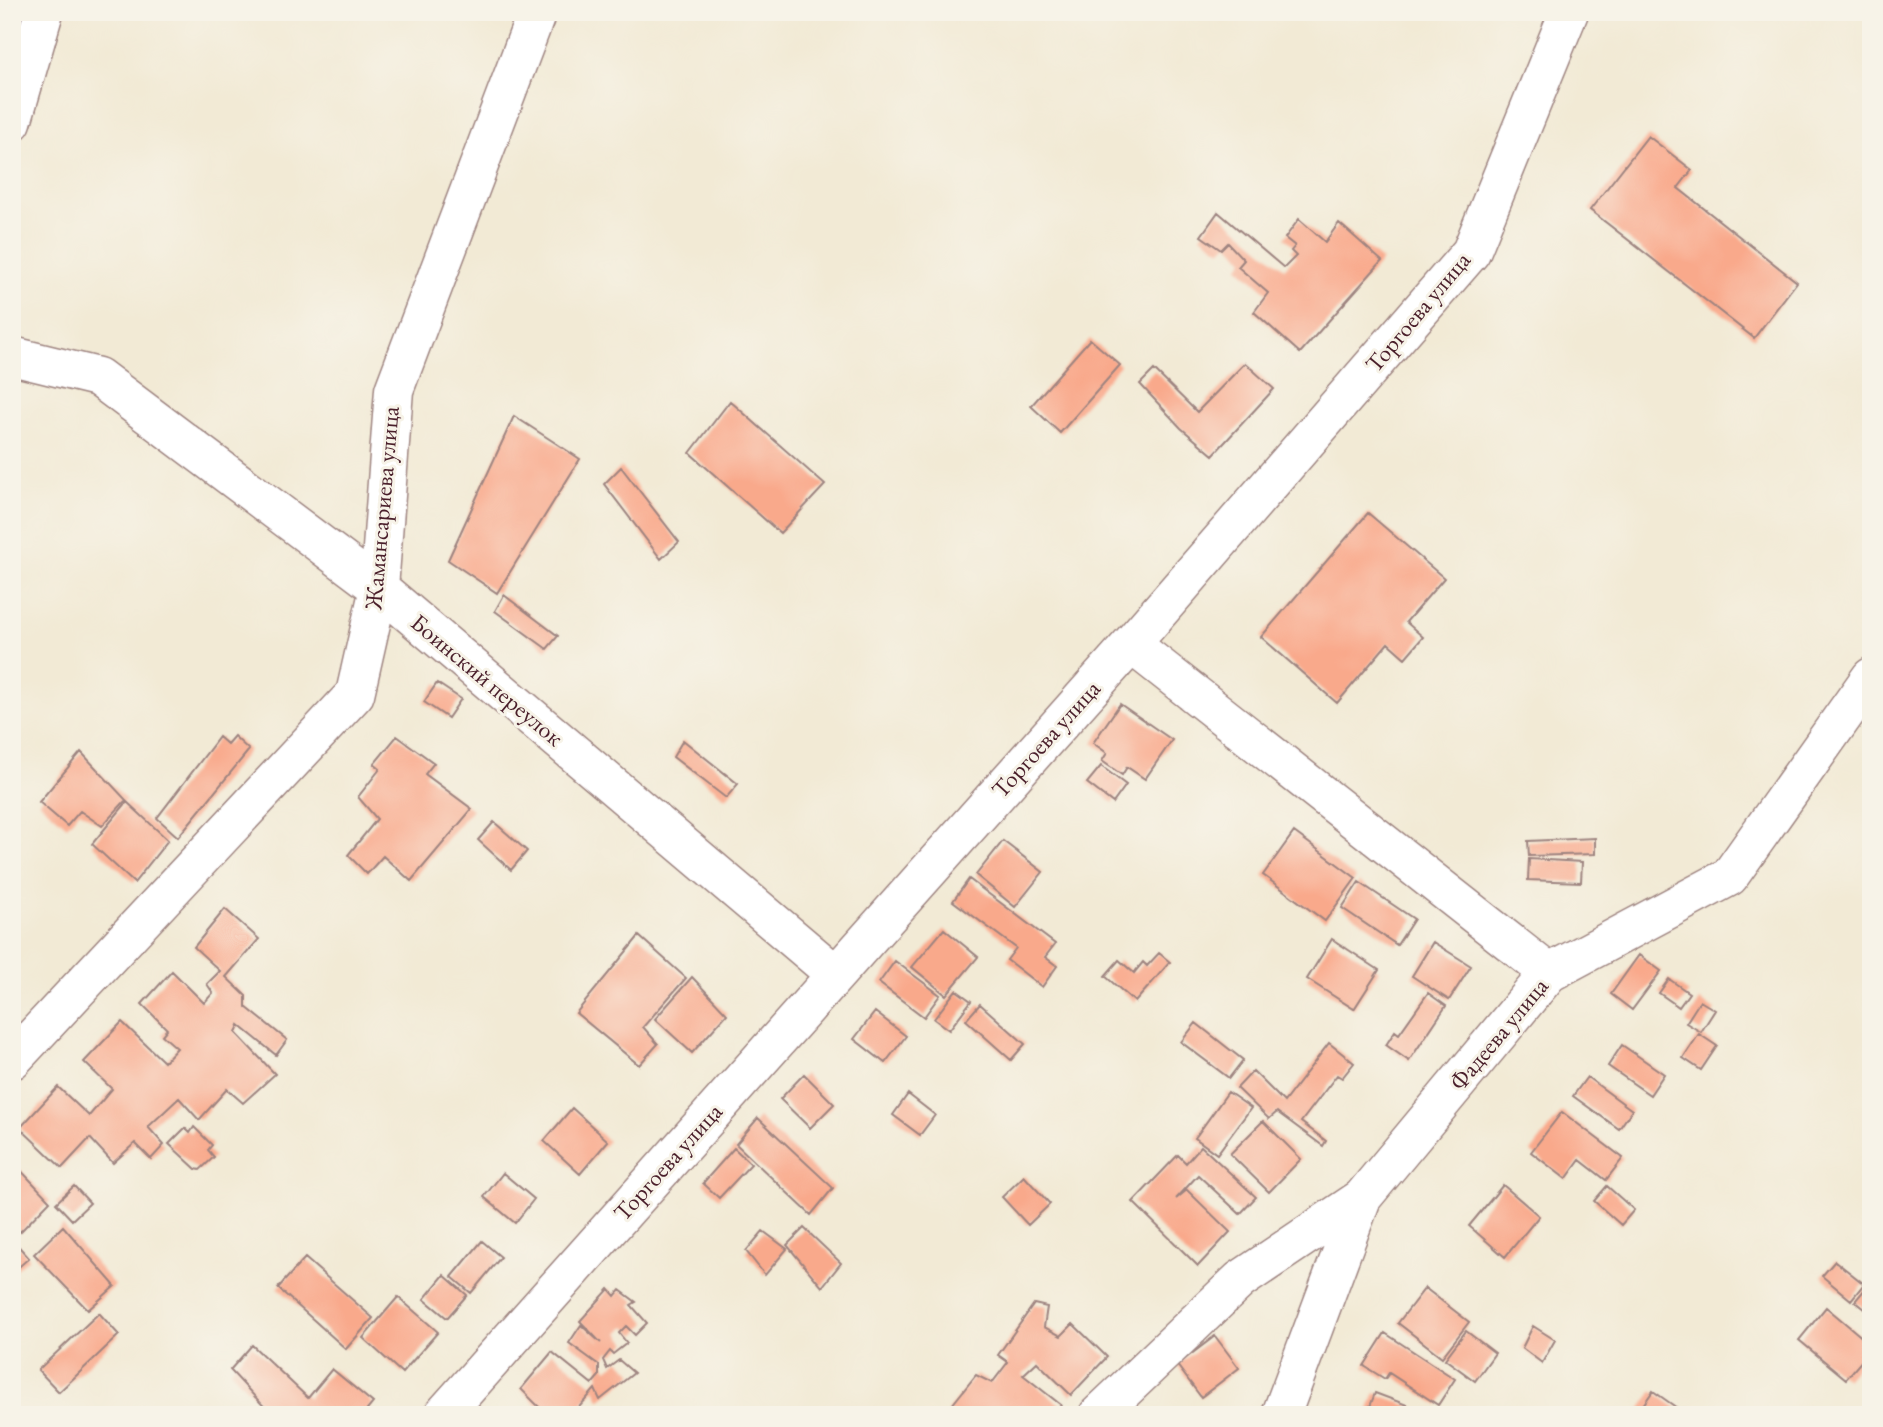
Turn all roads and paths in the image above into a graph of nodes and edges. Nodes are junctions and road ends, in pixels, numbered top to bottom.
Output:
1 (44, 12) edge
2 (537, 12) edge
3 (1569, 12) edge
4 (12, 122) edge
5 (12, 356) edge
6 (379, 588) junction
7 (1131, 644) junction
8 (1871, 677) edge
9 (835, 974) junction
10 (1549, 974) junction
11 (12, 1060) edge
12 (1362, 1198) junction
13 (443, 1415) edge
14 (1098, 1415) edge
15 (1281, 1415) edge

1 - 4 street
2 - 6 street, Жамансариева улица
3 - 7 street, Торгоева улица
5 - 6 street, Боинский переулок
6 - 9 street, Боинский переулок
6 - 11 street, Жамансариева улица
7 - 9 street, Торгоева улица
7 - 10 street
8 - 10 street, Фадеева улица
9 - 13 street, Торгоева улица
10 - 12 street, Фадеева улица
12 - 14 street
12 - 15 street, Фадеева улица

